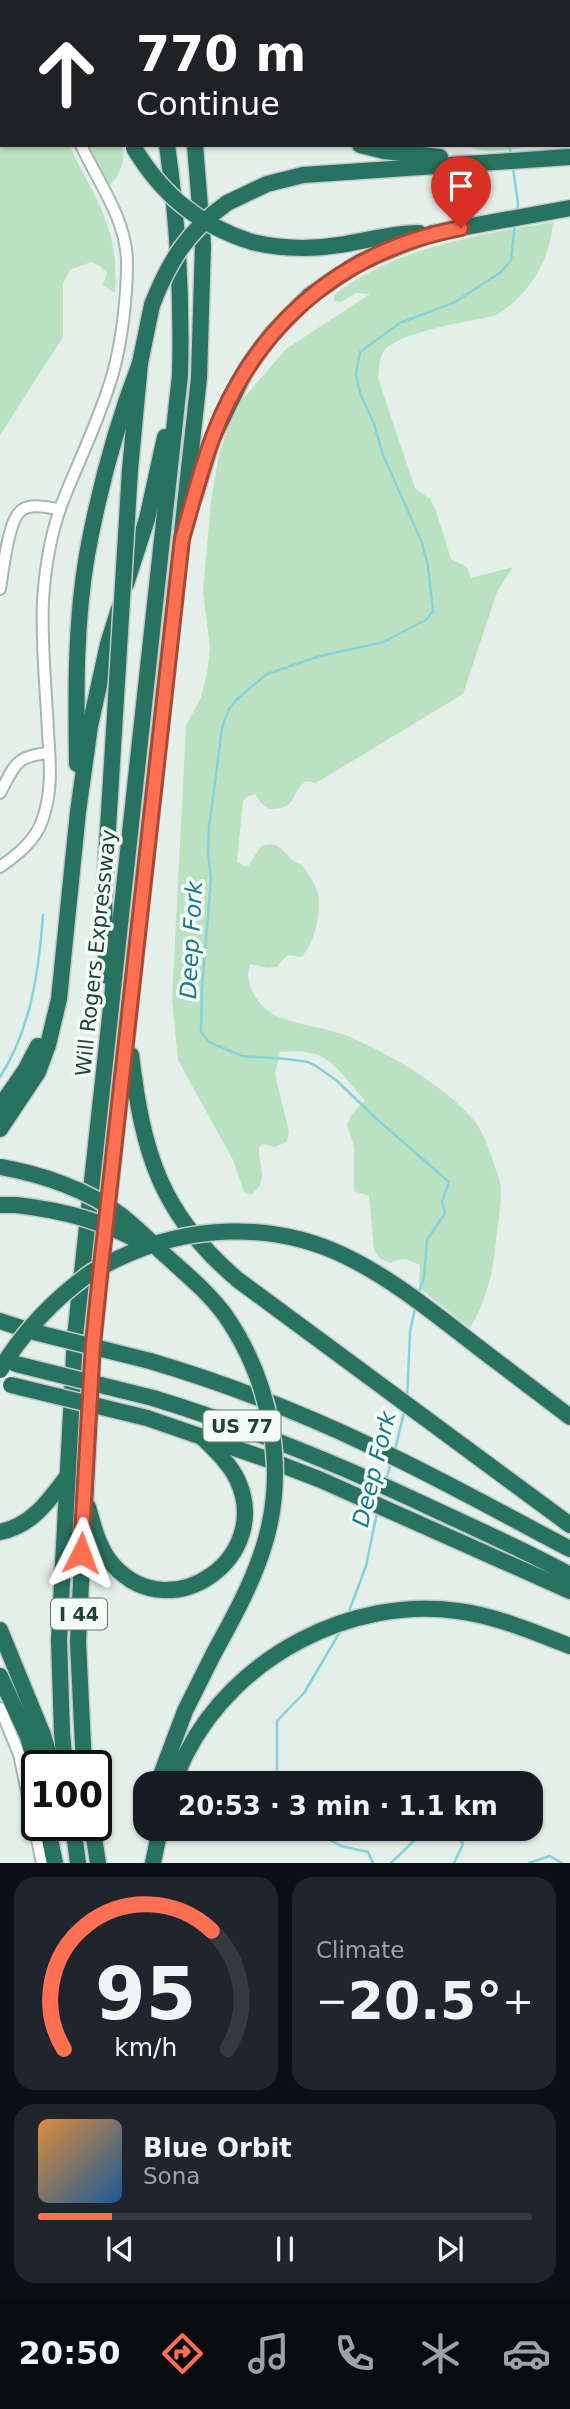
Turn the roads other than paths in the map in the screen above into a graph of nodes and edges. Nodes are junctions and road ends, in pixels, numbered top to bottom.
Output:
1 (82, 147) edge
2 (133, 147) edge
3 (167, 147) edge
4 (195, 147) edge
5 (371, 147) edge
6 (570, 157) edge
7 (488, 161) junction
8 (563, 209) edge
9 (433, 233) junction
10 (140, 363) junction
11 (180, 374) junction
12 (60, 509) junction
13 (182, 539) junction
14 (0, 589) edge
15 (49, 752) junction
16 (0, 793) edge
17 (78, 812) junction
18 (0, 867) edge
19 (59, 999) junction
20 (128, 1025) junction
21 (109, 1028) junction
22 (0, 1107) edge
23 (0, 1129) edge
24 (0, 1167) edge
25 (8, 1205) edge
26 (176, 1265) junction
27 (0, 1323) edge
28 (8, 1362) edge
29 (0, 1370) edge
30 (4, 1385) edge
31 (570, 1417) edge
32 (200, 1435) junction
33 (66, 1478) junction
34 (85, 1498) junction
35 (570, 1525) edge
36 (0, 1532) edge
37 (570, 1549) edge
38 (570, 1576) edge
39 (570, 1591) edge
40 (0, 1630) edge
41 (570, 1646) edge
42 (0, 1676) edge
43 (0, 1708) edge
44 (31, 1750) edge
45 (47, 1750) edge
46 (64, 1750) edge
47 (83, 1750) edge
48 (162, 1771) edge
49 (179, 1771) edge
50 (50, 1841) edge
51 (95, 1841) edge
52 (149, 1841) edge
53 (158, 1841) edge
54 (42, 1863) edge
55 (55, 1863) edge
56 (98, 1863) edge
57 (148, 1863) edge
58 (153, 1863) edge

1 - 12 street
2 - 9 highway, bridge
3 - 11 highway, Will Rogers Expressway / I 44
4 - 13 highway, Will Rogers Expressway / I 44
5 - 7 highway
6 - 7 highway
7 - 10 highway, bridge
8 - 9 highway
9 - 13 highway
10 - 17 highway
10 - 21 highway, bridge
11 - 17 highway
11 - 21 highway, Will Rogers Expressway / I 44
12 - 14 street
12 - 15 street
13 - 20 highway, Will Rogers Expressway / I 44
15 - 16 street
15 - 18 street
17 - 19 highway
19 - 22 highway
19 - 23 highway
20 - 34 highway, Will Rogers Expressway / I 44
20 - 35 highway
21 - 33 highway, Will Rogers Expressway / I 44
24 - 26 highway, bridge
25 - 26 highway, bridge
26 - 48 highway, bridge
27 - 37 highway, US 77, bridge
28 - 38 highway, US 77, bridge
29 - 31 highway, bridge
30 - 32 highway, bridge
32 - 34 highway
32 - 39 highway
33 - 36 highway
33 - 46 highway, Will Rogers Expressway / I 44
34 - 47 highway, Will Rogers Expressway / I 44
40 - 45 highway
41 - 49 highway
42 - 44 highway
43 - 54 street
50 - 55 highway
51 - 56 highway
52 - 57 highway
53 - 58 highway

